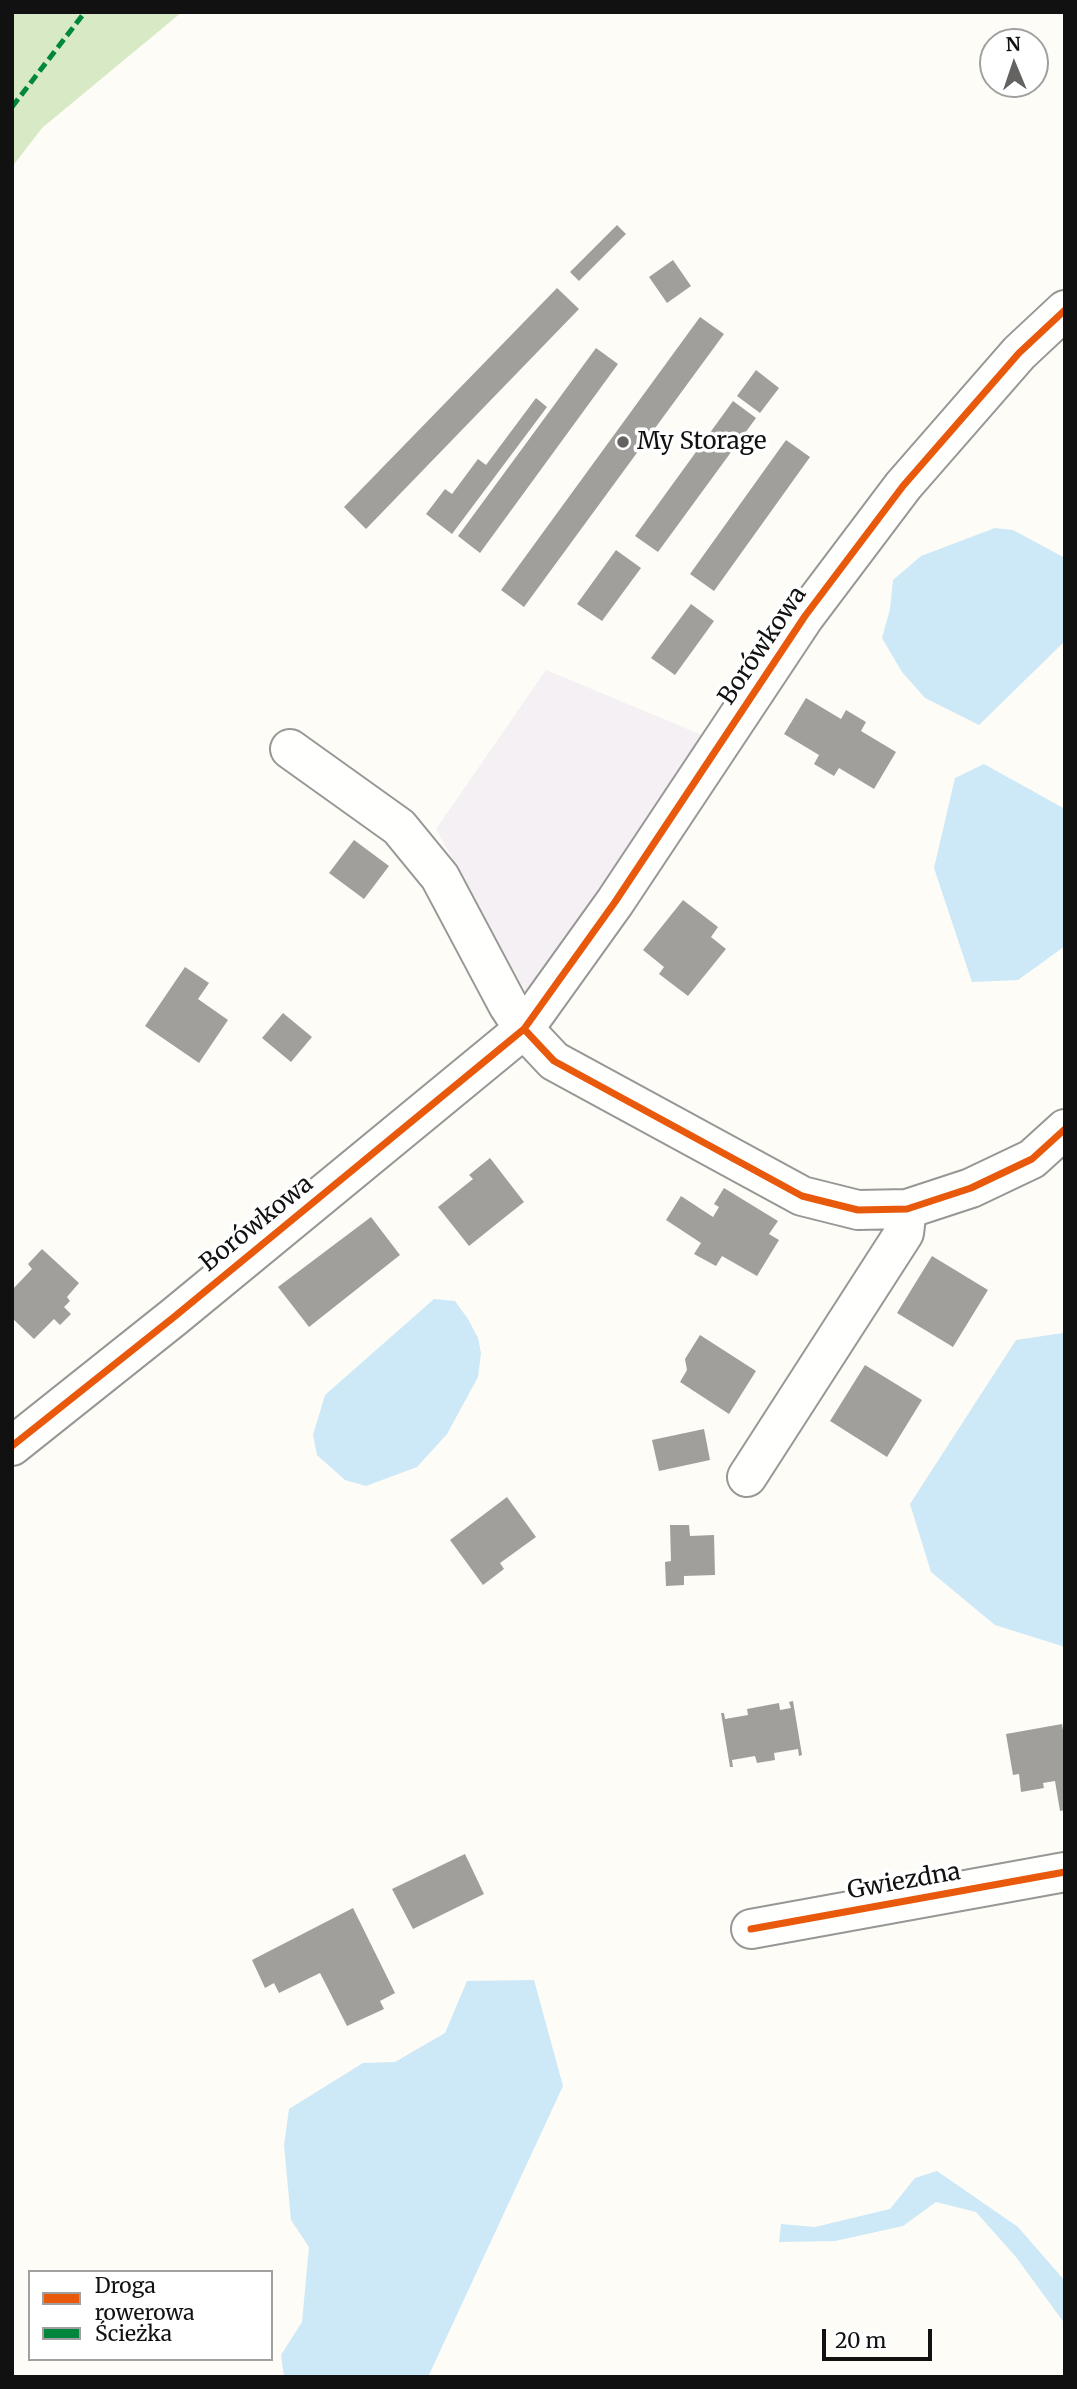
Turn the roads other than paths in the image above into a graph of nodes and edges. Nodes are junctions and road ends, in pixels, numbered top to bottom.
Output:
1 (1065, 310) edge
2 (290, 749) dead end
3 (524, 1029) junction
4 (1065, 1129) edge
5 (907, 1209) junction
6 (12, 1446) edge
7 (747, 1477) dead end
8 (1065, 1872) edge
9 (751, 1929) dead end

1 - 3 street, Borówkowa
2 - 3 street
3 - 5 street
3 - 6 street, Borówkowa
4 - 5 street
5 - 7 street
8 - 9 street, Gwiezdna

